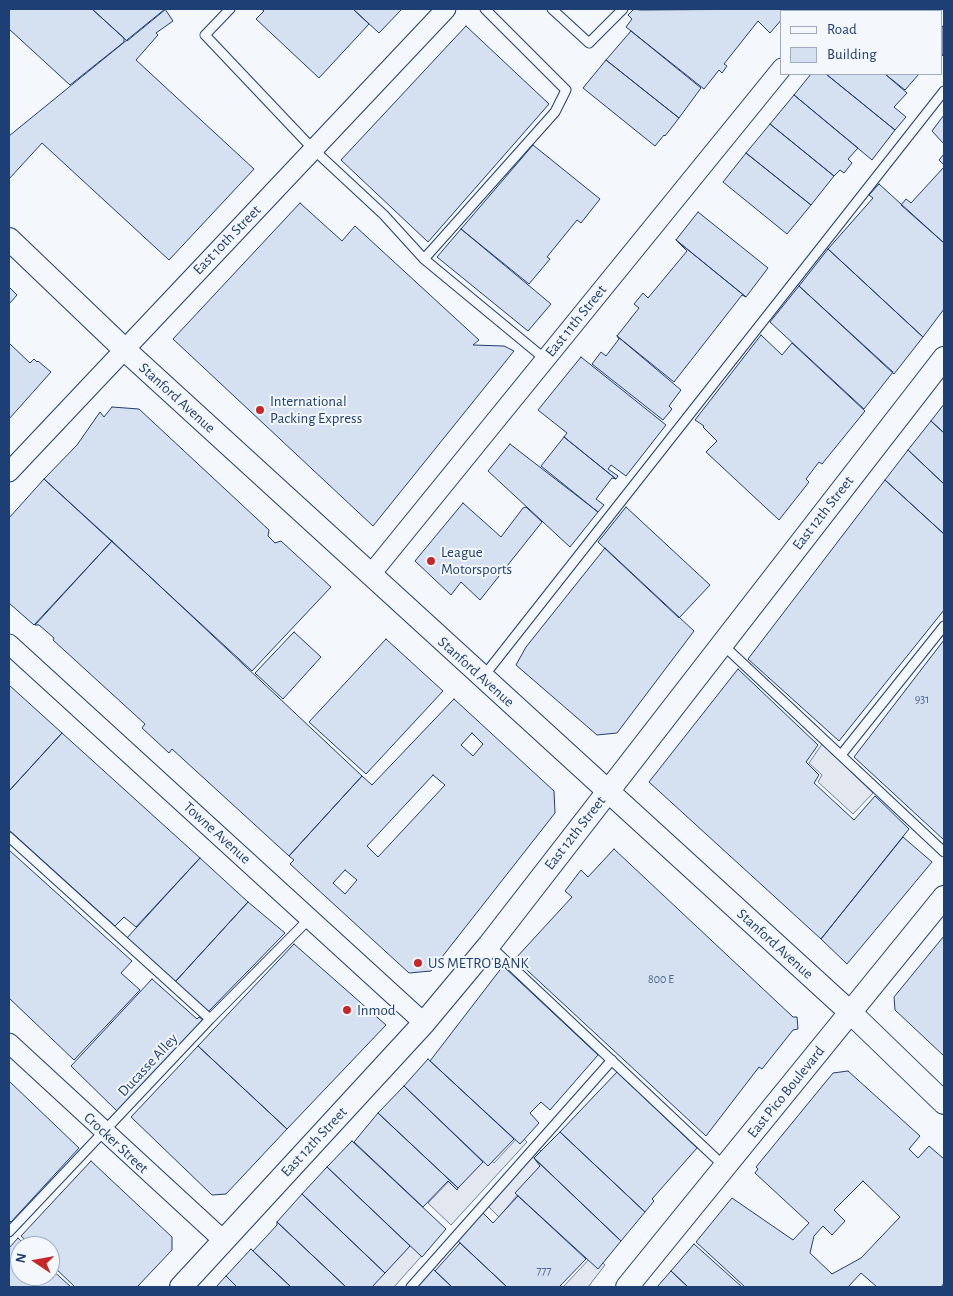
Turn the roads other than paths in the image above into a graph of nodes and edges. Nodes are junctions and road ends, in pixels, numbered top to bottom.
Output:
1 (230, 9) edge
2 (446, 9) edge
3 (485, 9) edge
4 (552, 9) edge
5 (623, 9) edge
6 (780, 70) edge
7 (944, 91) edge
8 (313, 149) junction
9 (9, 238) edge
10 (424, 259) junction
11 (124, 349) junction
12 (944, 358) edge
13 (545, 359) junction
14 (9, 472) edge
15 (371, 574) junction
16 (944, 626) edge
17 (721, 643) junction
18 (9, 644) edge
19 (482, 678) junction
20 (841, 756) junction
21 (608, 791) junction
22 (9, 837) edge
23 (944, 852) edge
24 (944, 897) edge
25 (310, 918) junction
26 (489, 945) junction
27 (851, 1013) junction
28 (210, 1019) junction
29 (424, 1023) junction
30 (9, 1043) edge
31 (612, 1060) junction
32 (944, 1103) edge
33 (104, 1132) junction
34 (726, 1167) junction
35 (9, 1232) edge
36 (224, 1241) junction
37 (181, 1287) edge
38 (411, 1287) edge
39 (627, 1287) edge

1 - 8 lane
2 - 8 street, East 10th Street
3 - 10 lane
4 - 5 lane
6 - 13 street, East 11th Street
7 - 19 lane
8 - 10 lane
8 - 11 street, East 10th Street
9 - 11 street, Stanford Avenue
10 - 13 lane
11 - 14 street, East 10th Street
11 - 15 street, Stanford Avenue
12 - 17 street, East 12th Street
13 - 15 street, East 11th Street
15 - 19 street, Stanford Avenue
16 - 20 lane
17 - 20 lane
17 - 21 street, East 12th Street
18 - 25 street, Towne Avenue
19 - 21 street, Stanford Avenue
20 - 23 lane
21 - 26 street, East 12th Street
21 - 27 street, Stanford Avenue
22 - 28 lane
24 - 27 street, East Pico Boulevard
25 - 28 lane, Ducasse Alley
25 - 29 street, Towne Avenue
26 - 29 street, East 12th Street
26 - 31 lane
27 - 32 street, Stanford Avenue
27 - 34 street, East Pico Boulevard
28 - 33 lane, Ducasse Alley
29 - 36 street, East 12th Street
30 - 33 street, Crocker Street
31 - 34 lane
31 - 38 lane
33 - 35 lane, Ducasse Alley
33 - 36 street, Crocker Street
34 - 39 street, East Pico Boulevard
36 - 37 street, East 12th Street

